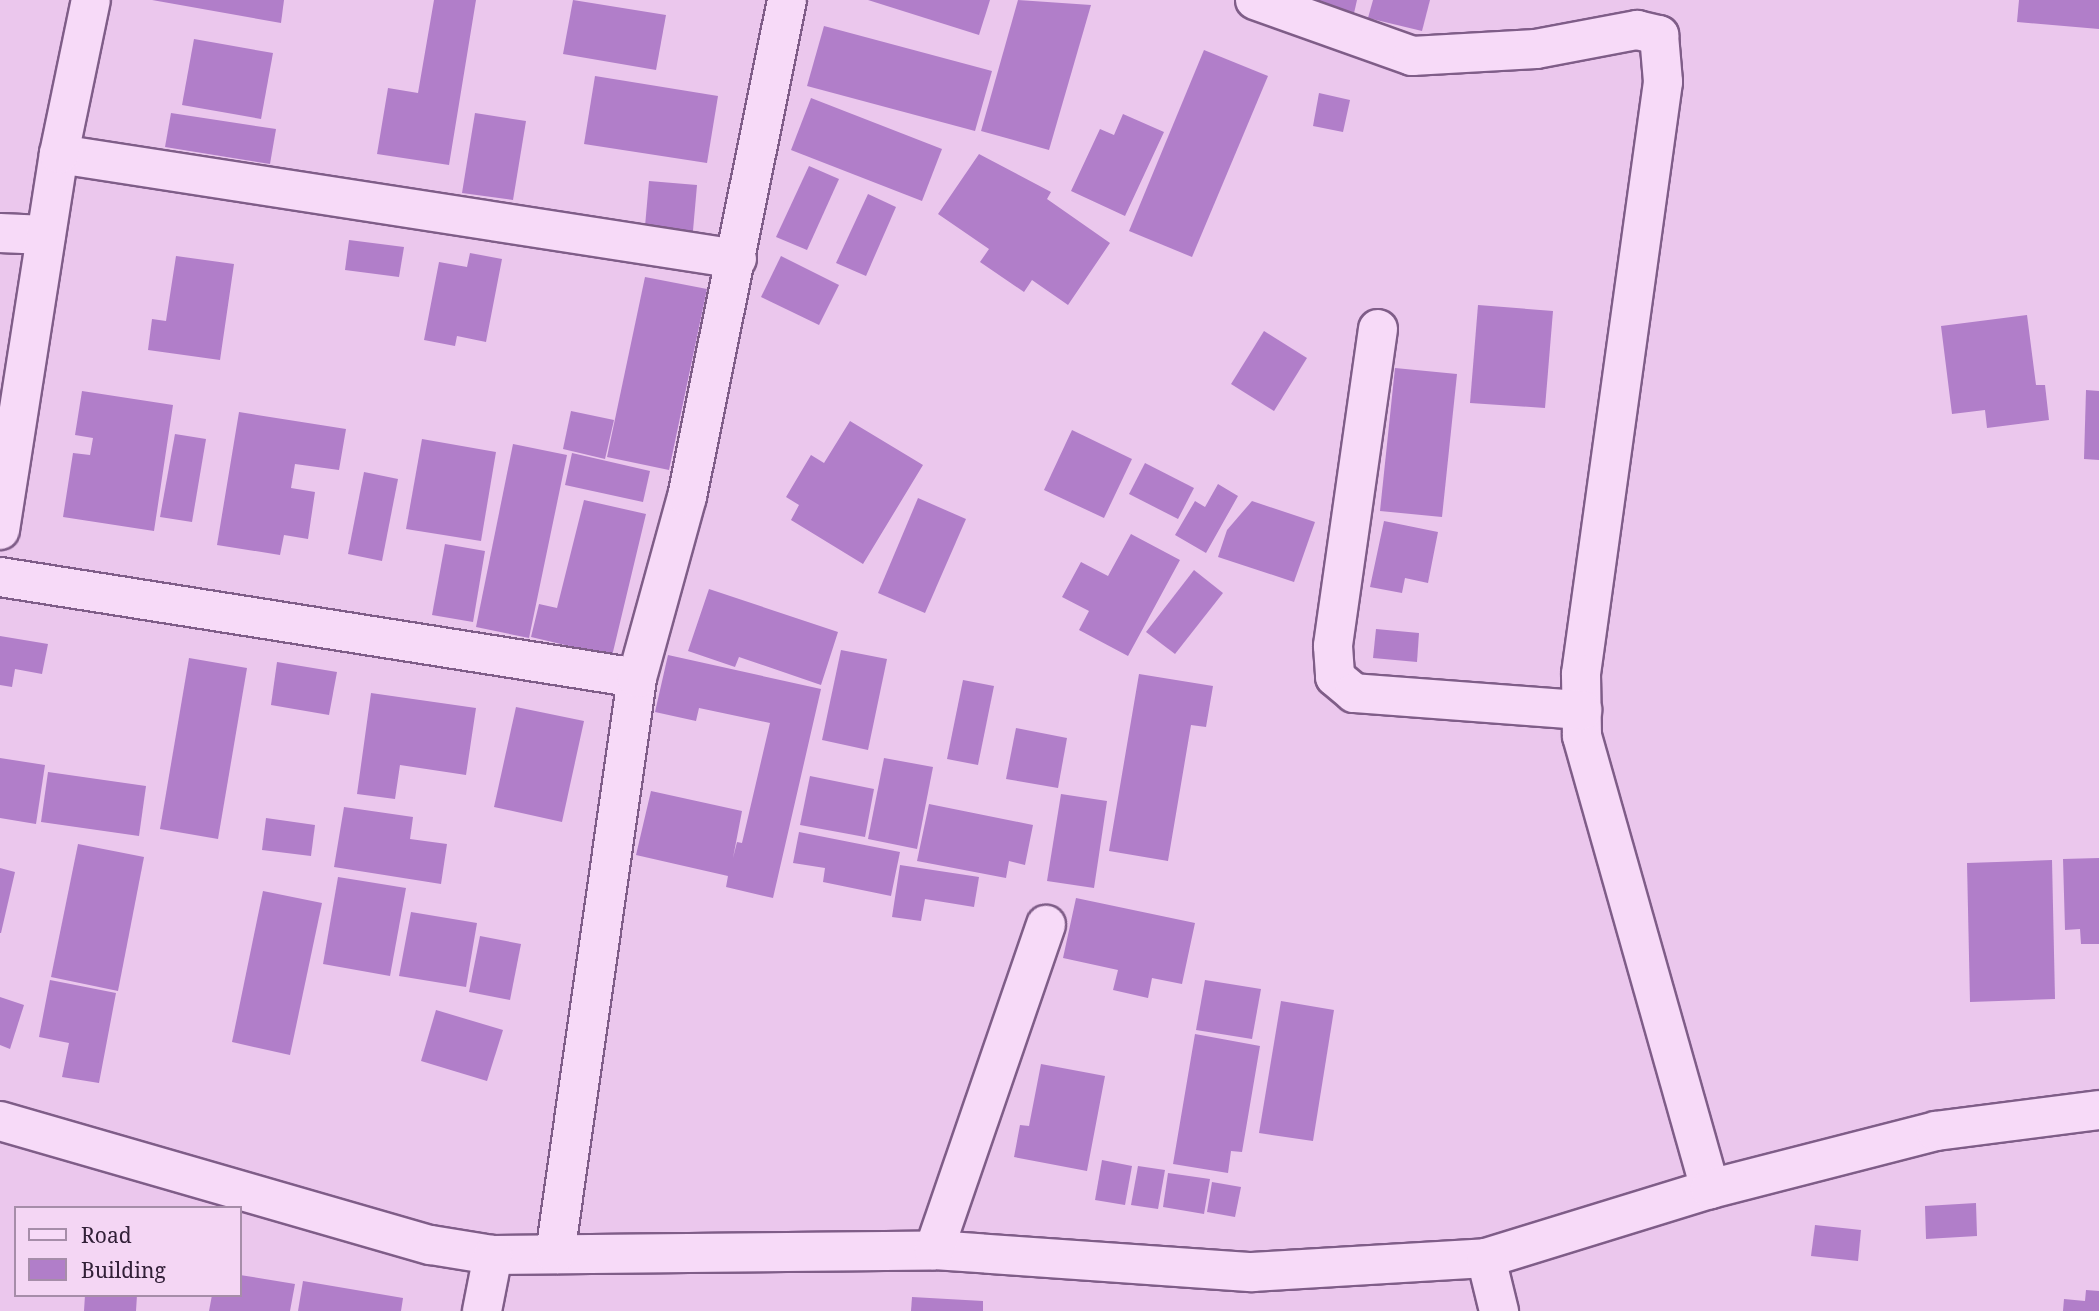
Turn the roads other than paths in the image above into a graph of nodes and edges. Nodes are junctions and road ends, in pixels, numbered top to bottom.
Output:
1 (91, 0) edge
2 (787, 0) edge
3 (1255, 0) edge
4 (59, 154) junction
5 (0, 233) edge
6 (46, 235) junction
7 (737, 260) junction
8 (1378, 329) dead end
9 (0, 530) edge
10 (0, 577) edge
11 (637, 678) junction
12 (1582, 710) junction
13 (1046, 925) dead end
14 (2099, 1110) edge
15 (0, 1121) edge
16 (1710, 1189) junction
17 (934, 1250) junction
18 (555, 1254) junction
19 (493, 1255) junction
20 (1486, 1258) junction
21 (482, 1311) edge
22 (1499, 1311) edge

1 - 4 street
2 - 7 street
3 - 12 street
4 - 6 street
4 - 7 street
5 - 6 street
6 - 9 street
7 - 11 street
8 - 12 street
10 - 11 street
11 - 18 street
12 - 16 street
13 - 17 street
14 - 16 street
15 - 19 street
16 - 20 street
17 - 18 street
17 - 20 street
18 - 19 street
19 - 21 street
20 - 22 street

